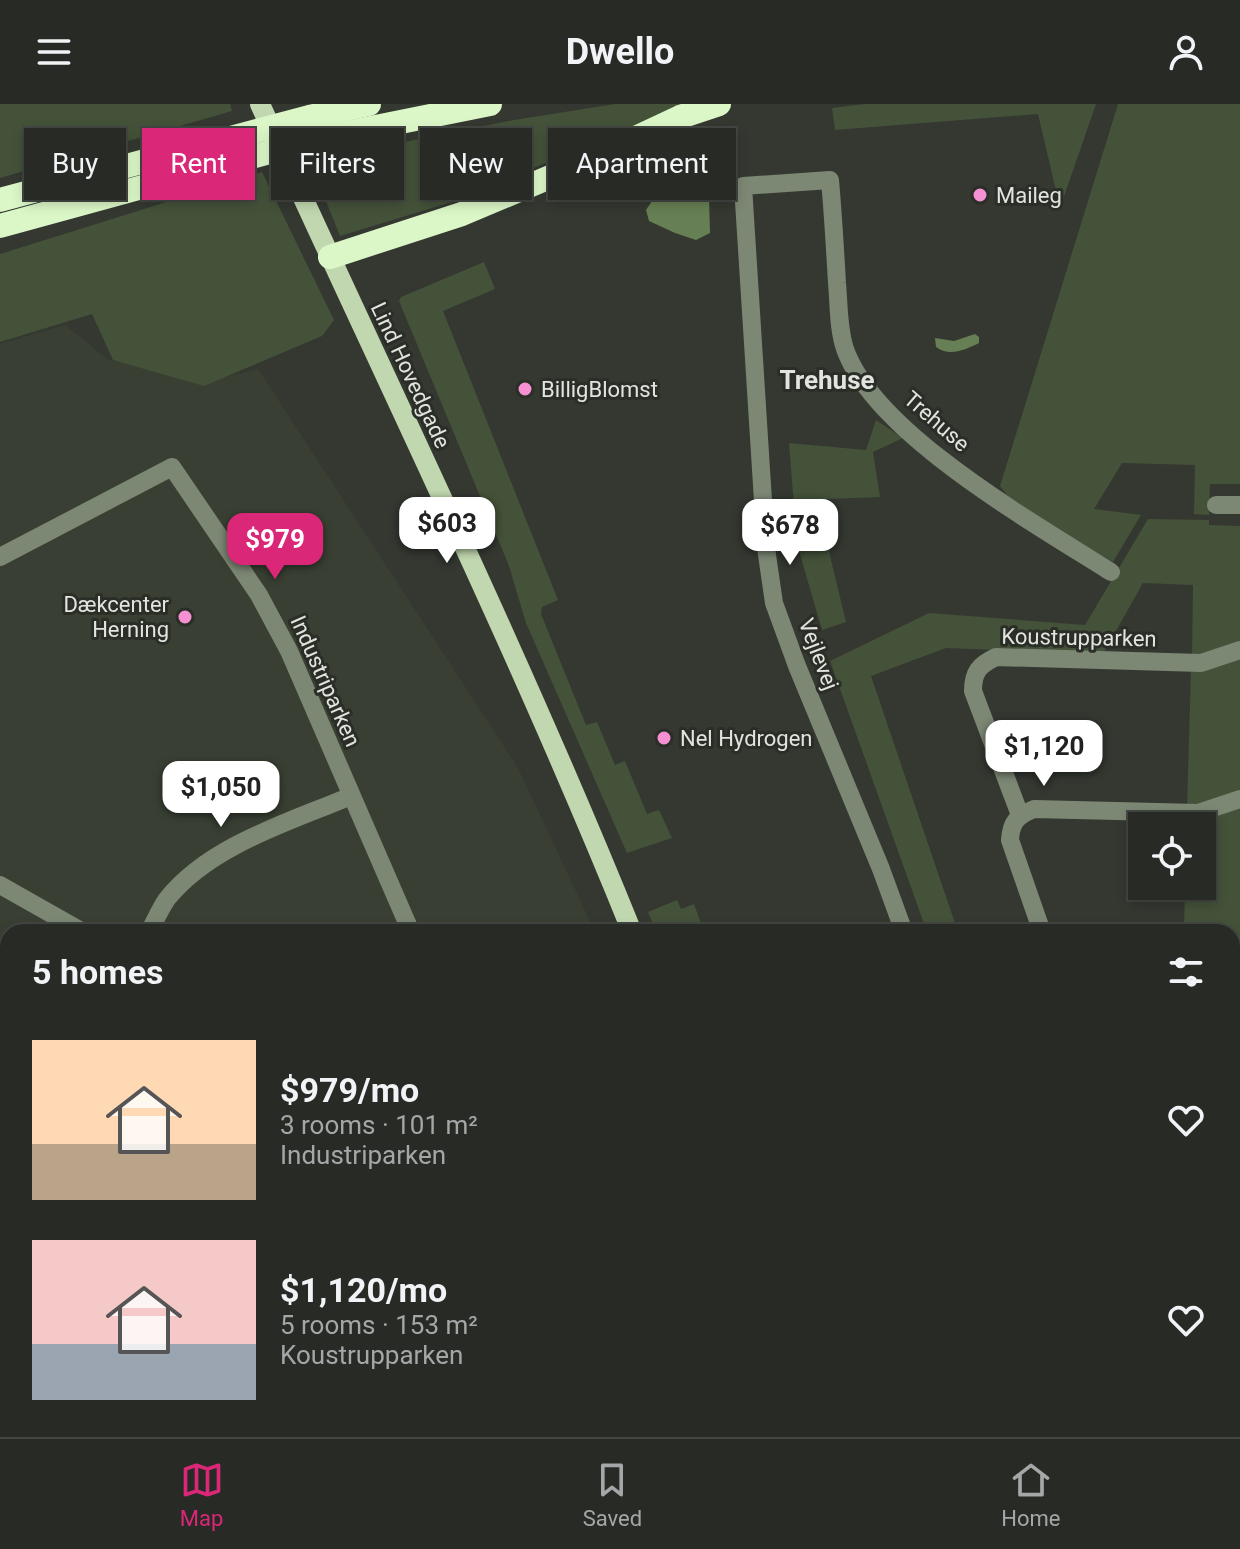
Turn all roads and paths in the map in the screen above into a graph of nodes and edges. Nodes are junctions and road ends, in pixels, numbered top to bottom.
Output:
1 (260, 104) edge
2 (369, 104) edge
3 (490, 104) edge
4 (719, 104) edge
5 (743, 186) joint
6 (0, 200) edge
7 (0, 226) edge
8 (330, 257) junction
9 (1216, 505) dead end
10 (1240, 505) edge
11 (0, 557) edge
12 (1111, 572) dead end
13 (1240, 650) edge
14 (351, 796) junction
15 (1240, 799) edge
16 (1020, 815) junction
17 (0, 885) edge
18 (69, 924) edge
19 (154, 924) edge
20 (407, 924) edge
21 (629, 924) edge
22 (901, 924) edge
23 (1039, 924) edge

1 - 8 main road, Lind Hovedgade
2 - 6 highway
3 - 7 highway
4 - 8 highway
5 - 12 street, Trehuse
5 - 22 street, Vejlevej
8 - 21 main road, Lind Hovedgade
9 - 10 street
11 - 14 street, Industriparken
13 - 16 street, Koustrupparken
14 - 19 street
14 - 20 street, Industriparken
15 - 16 street
16 - 23 street
17 - 18 street

